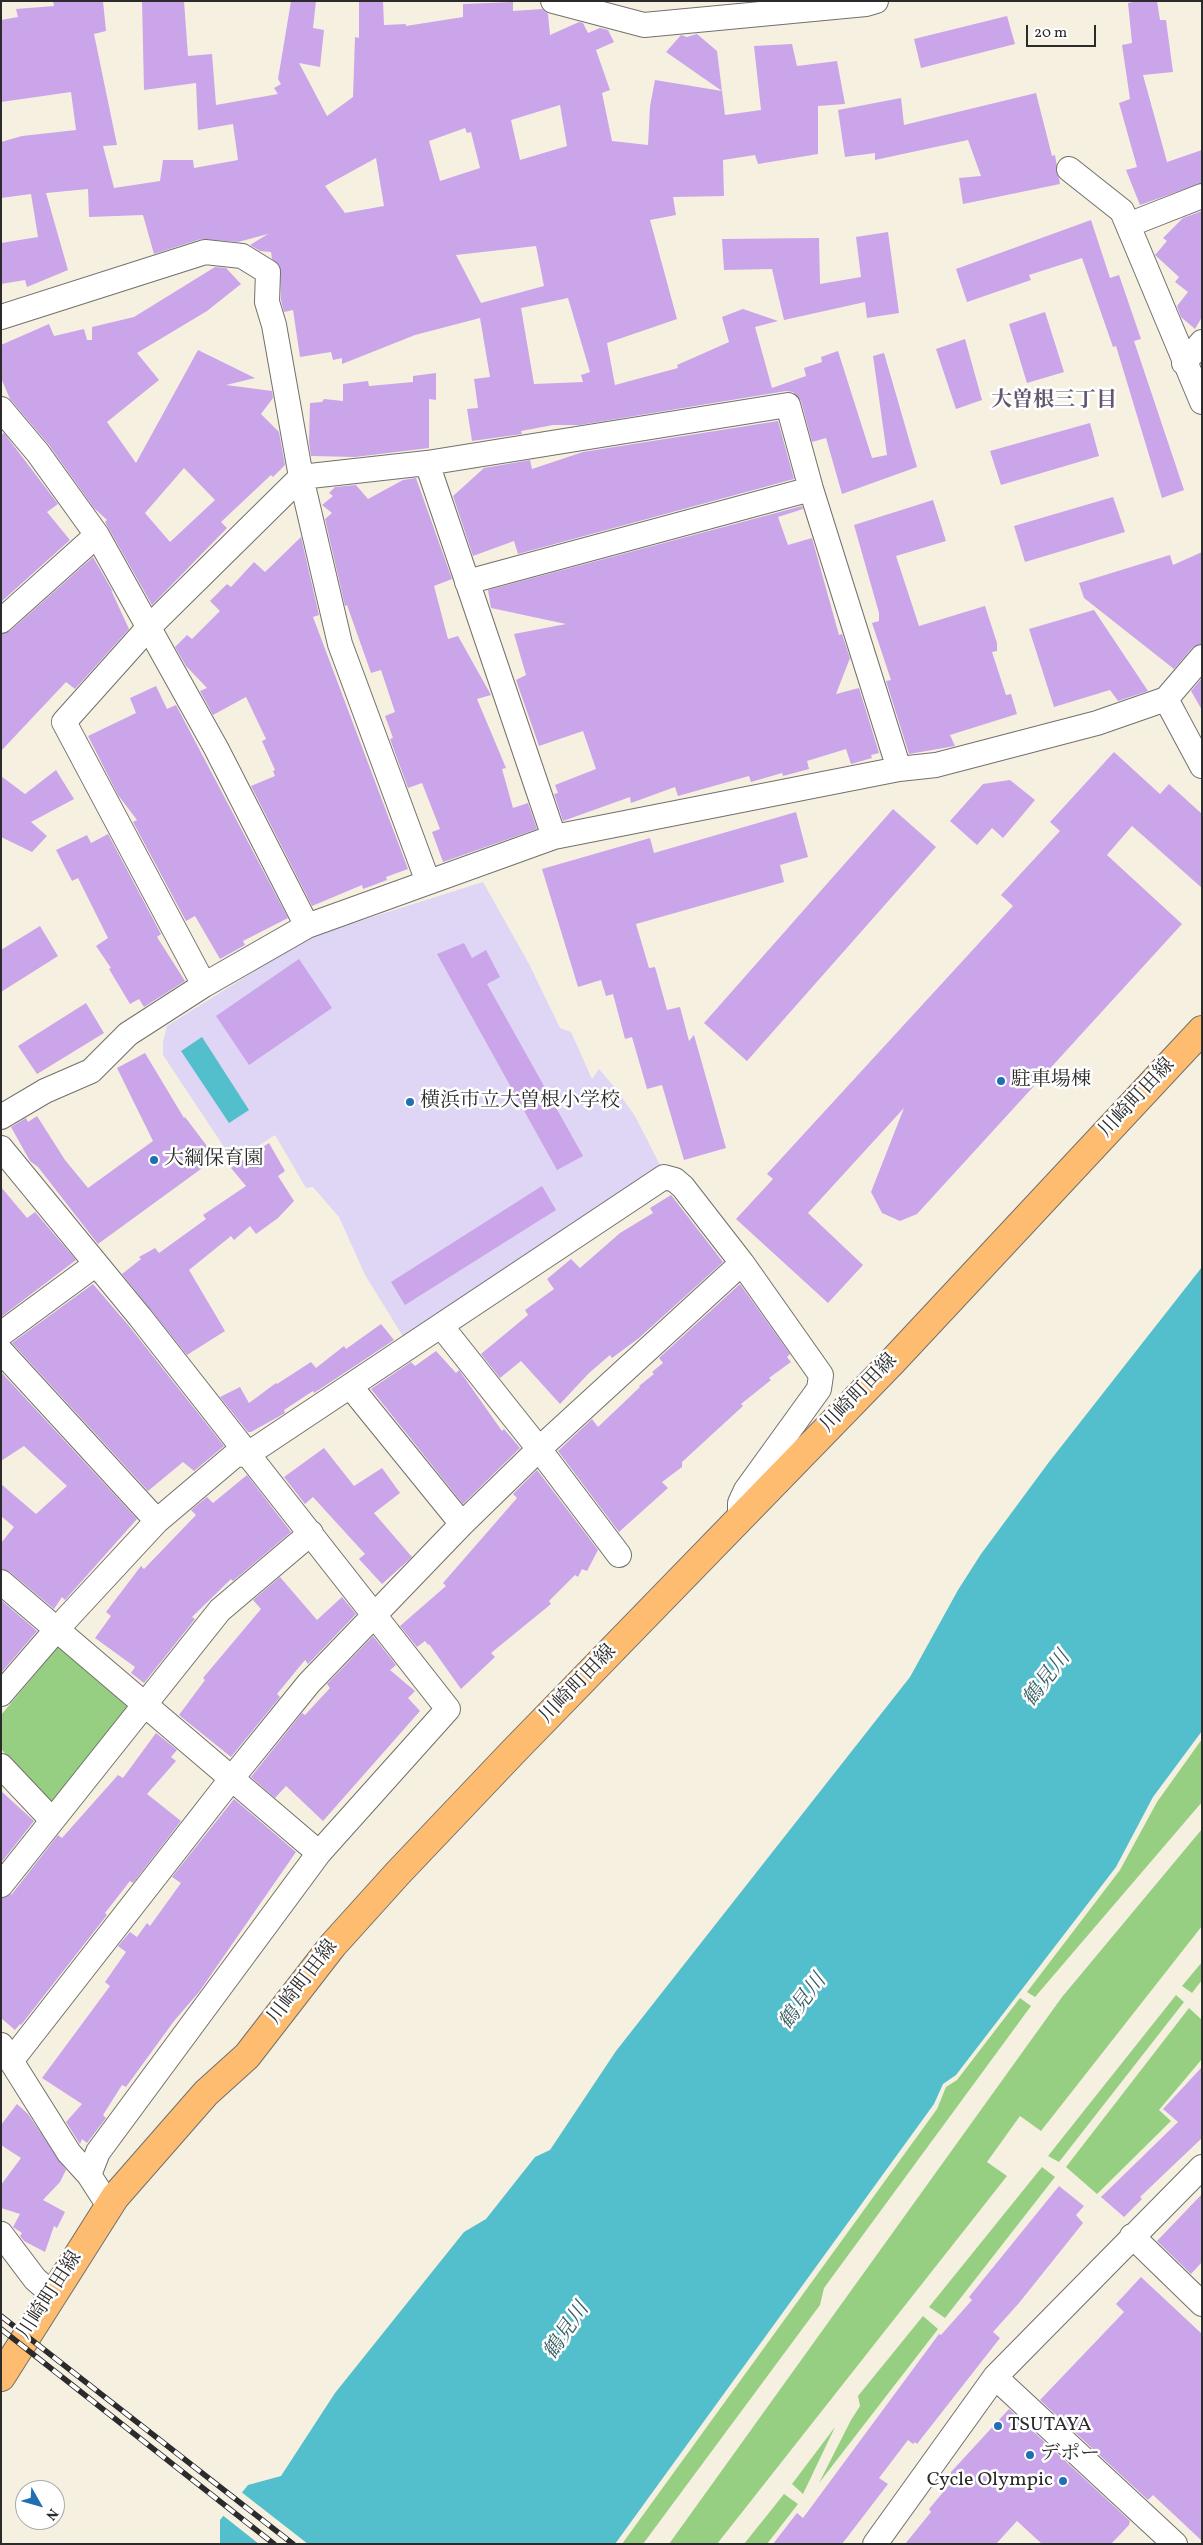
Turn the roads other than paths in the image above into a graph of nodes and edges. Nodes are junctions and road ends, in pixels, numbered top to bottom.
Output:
1 (553, 1) edge
2 (876, 1) edge
3 (1069, 169) dead end
4 (1202, 196) edge
5 (1128, 225) junction
6 (1, 317) edge
7 (1202, 342) edge
8 (1184, 363) junction
9 (1202, 402) edge
10 (1, 409) edge
11 (427, 463) junction
12 (301, 477) junction
13 (811, 489) junction
14 (97, 535) junction
15 (467, 582) junction
16 (1, 621) edge
17 (149, 627) junction
18 (1202, 657) edge
19 (1166, 699) junction
20 (1202, 766) edge
21 (899, 769) junction
22 (554, 838) junction
23 (428, 882) junction
24 (307, 926) junction
25 (204, 985) junction
26 (1202, 1030) edge
27 (1, 1117) edge
28 (1, 1148) edge
29 (742, 1263) junction
30 (96, 1264) junction
31 (442, 1327) junction
32 (1, 1334) edge
33 (1, 1351) edge
34 (350, 1386) junction
35 (539, 1449) junction
36 (248, 1454) junction
37 (740, 1520) junction
38 (157, 1522) junction
39 (462, 1524) junction
40 (311, 1533) junction
41 (619, 1555) dead end
42 (1, 1582) edge
43 (375, 1616) junction
44 (57, 1629) junction
45 (1, 1694) edge
46 (145, 1704) junction
47 (1, 1766) edge
48 (232, 1778) junction
49 (52, 1820) junction
50 (319, 1853) junction
51 (1, 1885) edge
52 (6, 2053) edge
53 (1202, 2167) edge
54 (89, 2176) junction
55 (109, 2206) junction
56 (1, 2234) edge
57 (1132, 2236) junction
58 (52, 2294) junction
59 (1202, 2304) edge
60 (1, 2377) edge
61 (995, 2377) junction
62 (875, 2544) edge
63 (1175, 2544) edge

1 - 2 street
3 - 5 street
4 - 5 street
5 - 8 street
6 - 12 street
7 - 8 street
8 - 9 street
10 - 14 street
11 - 12 street
11 - 13 street
11 - 15 street
12 - 17 street
12 - 23 street
13 - 15 street
13 - 21 street
14 - 16 street
14 - 17 street
15 - 22 street
17 - 24 street
17 - 25 street
18 - 19 street
19 - 20 street
19 - 21 street
21 - 22 street
22 - 23 street
23 - 24 street
24 - 25 street
25 - 27 street
26 - 37 main road, 川崎町田線
28 - 30 street
29 - 31 street
29 - 35 street
29 - 37 street
30 - 32 street
30 - 36 street
31 - 34 street
31 - 35 street
33 - 38 street
34 - 36 street
34 - 39 street
35 - 39 street
35 - 41 street
36 - 38 street
36 - 40 street
37 - 55 main road, 川崎町田線
38 - 44 street
39 - 43 street
40 - 43 street
40 - 46 street
42 - 44 street
43 - 48 street
43 - 50 street
44 - 45 street
44 - 46 street
46 - 48 street
46 - 49 street
47 - 49 street
48 - 50 street
48 - 52 street
49 - 51 street
50 - 54 street
52 - 54 street
53 - 57 street
54 - 55 street
55 - 58 main road, 川崎町田線
56 - 58 street
57 - 59 street
57 - 61 street
58 - 60 main road, 川崎町田線
61 - 62 street
61 - 63 street

